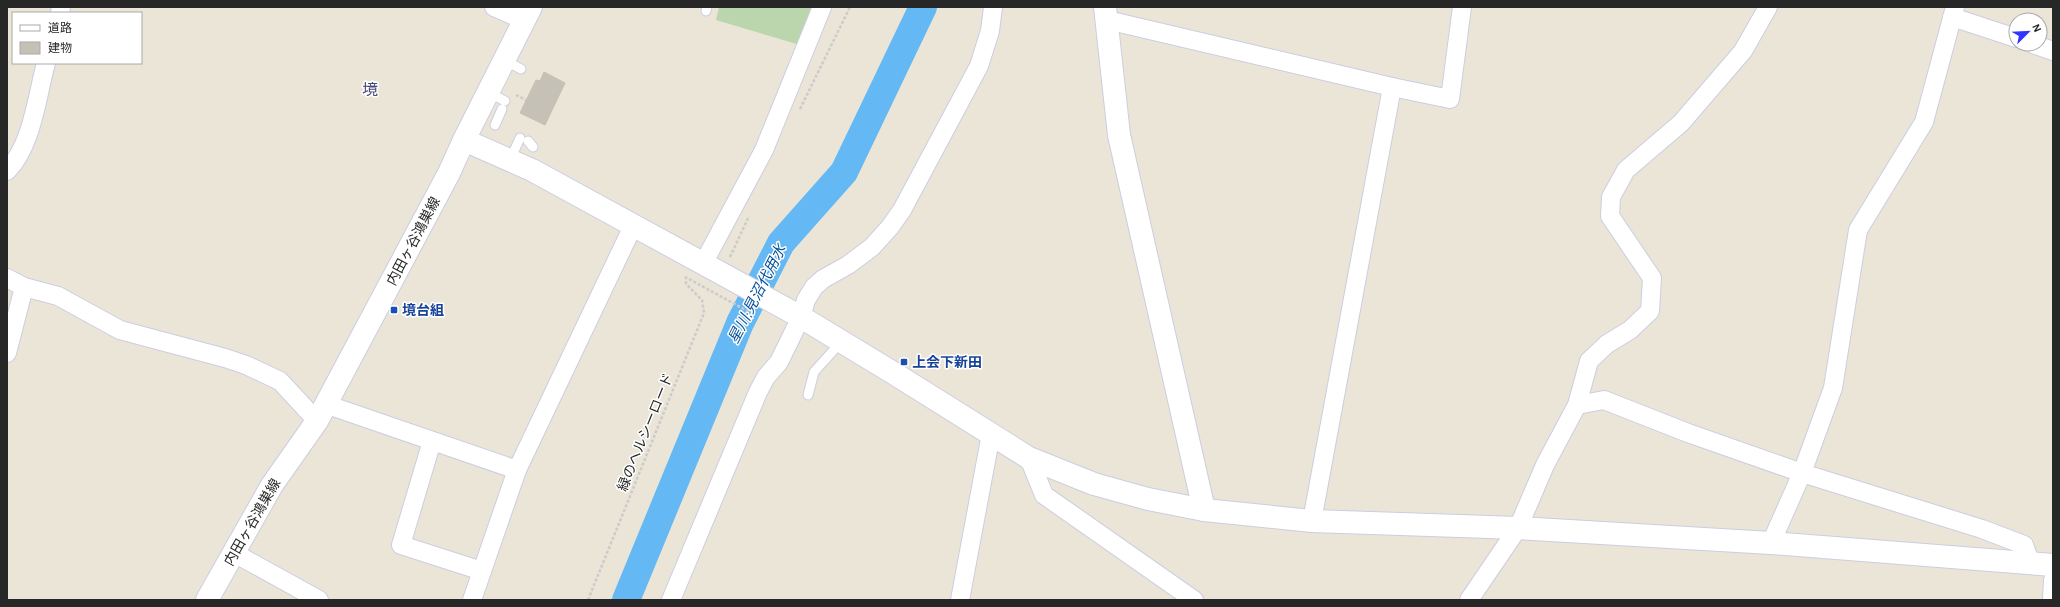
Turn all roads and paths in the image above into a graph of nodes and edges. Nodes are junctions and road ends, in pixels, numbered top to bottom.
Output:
1 (494, 7) edge
2 (822, 7) edge
3 (993, 7) edge
4 (1462, 7) edge
5 (1768, 7) edge
6 (1954, 12) edge
7 (527, 13) edge
8 (1106, 13) edge
9 (2008, 35) edge
10 (46, 64) edge
11 (1392, 87) junction
12 (498, 101) junction
13 (494, 125) dead end
14 (464, 140) junction
15 (527, 142) dead end
16 (510, 160) junction
17 (7, 170) edge
18 (633, 226) junction
19 (692, 273) junction
20 (7, 278) edge
21 (24, 287) junction
22 (801, 317) junction
23 (760, 318) dead end
24 (841, 342) junction
25 (7, 351) edge
26 (808, 395) dead end
27 (1577, 404) junction
28 (321, 412) junction
29 (991, 434) junction
30 (432, 441) junction
31 (1030, 458) junction
32 (517, 470) junction
33 (1802, 473) junction
34 (1204, 510) junction
35 (1312, 521) junction
36 (1518, 528) junction
37 (1771, 544) junction
38 (234, 553) junction
39 (2030, 562) junction
40 (2053, 564) edge
41 (482, 571) junction
42 (2053, 580) edge
43 (207, 600) edge
44 (319, 600) edge
45 (472, 600) edge
46 (588, 600) edge
47 (671, 600) edge
48 (960, 600) edge
49 (1194, 600) edge
50 (1469, 600) edge
51 (2052, 600) edge

1 - 7 street
2 - 19 street
3 - 22 street
4 - 11 street
5 - 27 street
6 - 9 street
6 - 33 street
7 - 12 main road, 内田ヶ谷鴻巣線
8 - 11 street
8 - 34 main road
10 - 17 street
11 - 35 street
12 - 13 lane
12 - 14 main road, 内田ヶ谷鴻巣線
14 - 16 main road
14 - 28 main road, 内田ヶ谷鴻巣線
15 - 16 lane
16 - 18 main road
18 - 19 main road
18 - 32 street
19 - 22 main road
19 - 23 path
19 - 46 path, 緑のヘルシーロード
20 - 21 street
21 - 25 street
21 - 28 street
22 - 24 main road
22 - 47 street
24 - 26 lane
24 - 29 main road
27 - 33 street
27 - 36 street
28 - 30 street
28 - 38 main road, 内田ヶ谷鴻巣線
29 - 31 main road
29 - 48 street
30 - 32 street
30 - 41 street
31 - 34 main road
31 - 49 street
32 - 41 street
33 - 37 street
33 - 39 street
34 - 35 main road
35 - 36 main road
36 - 37 main road
36 - 50 street
37 - 39 main road
38 - 43 main road, 内田ヶ谷鴻巣線
38 - 44 street
39 - 40 main road
41 - 45 street
42 - 51 street

